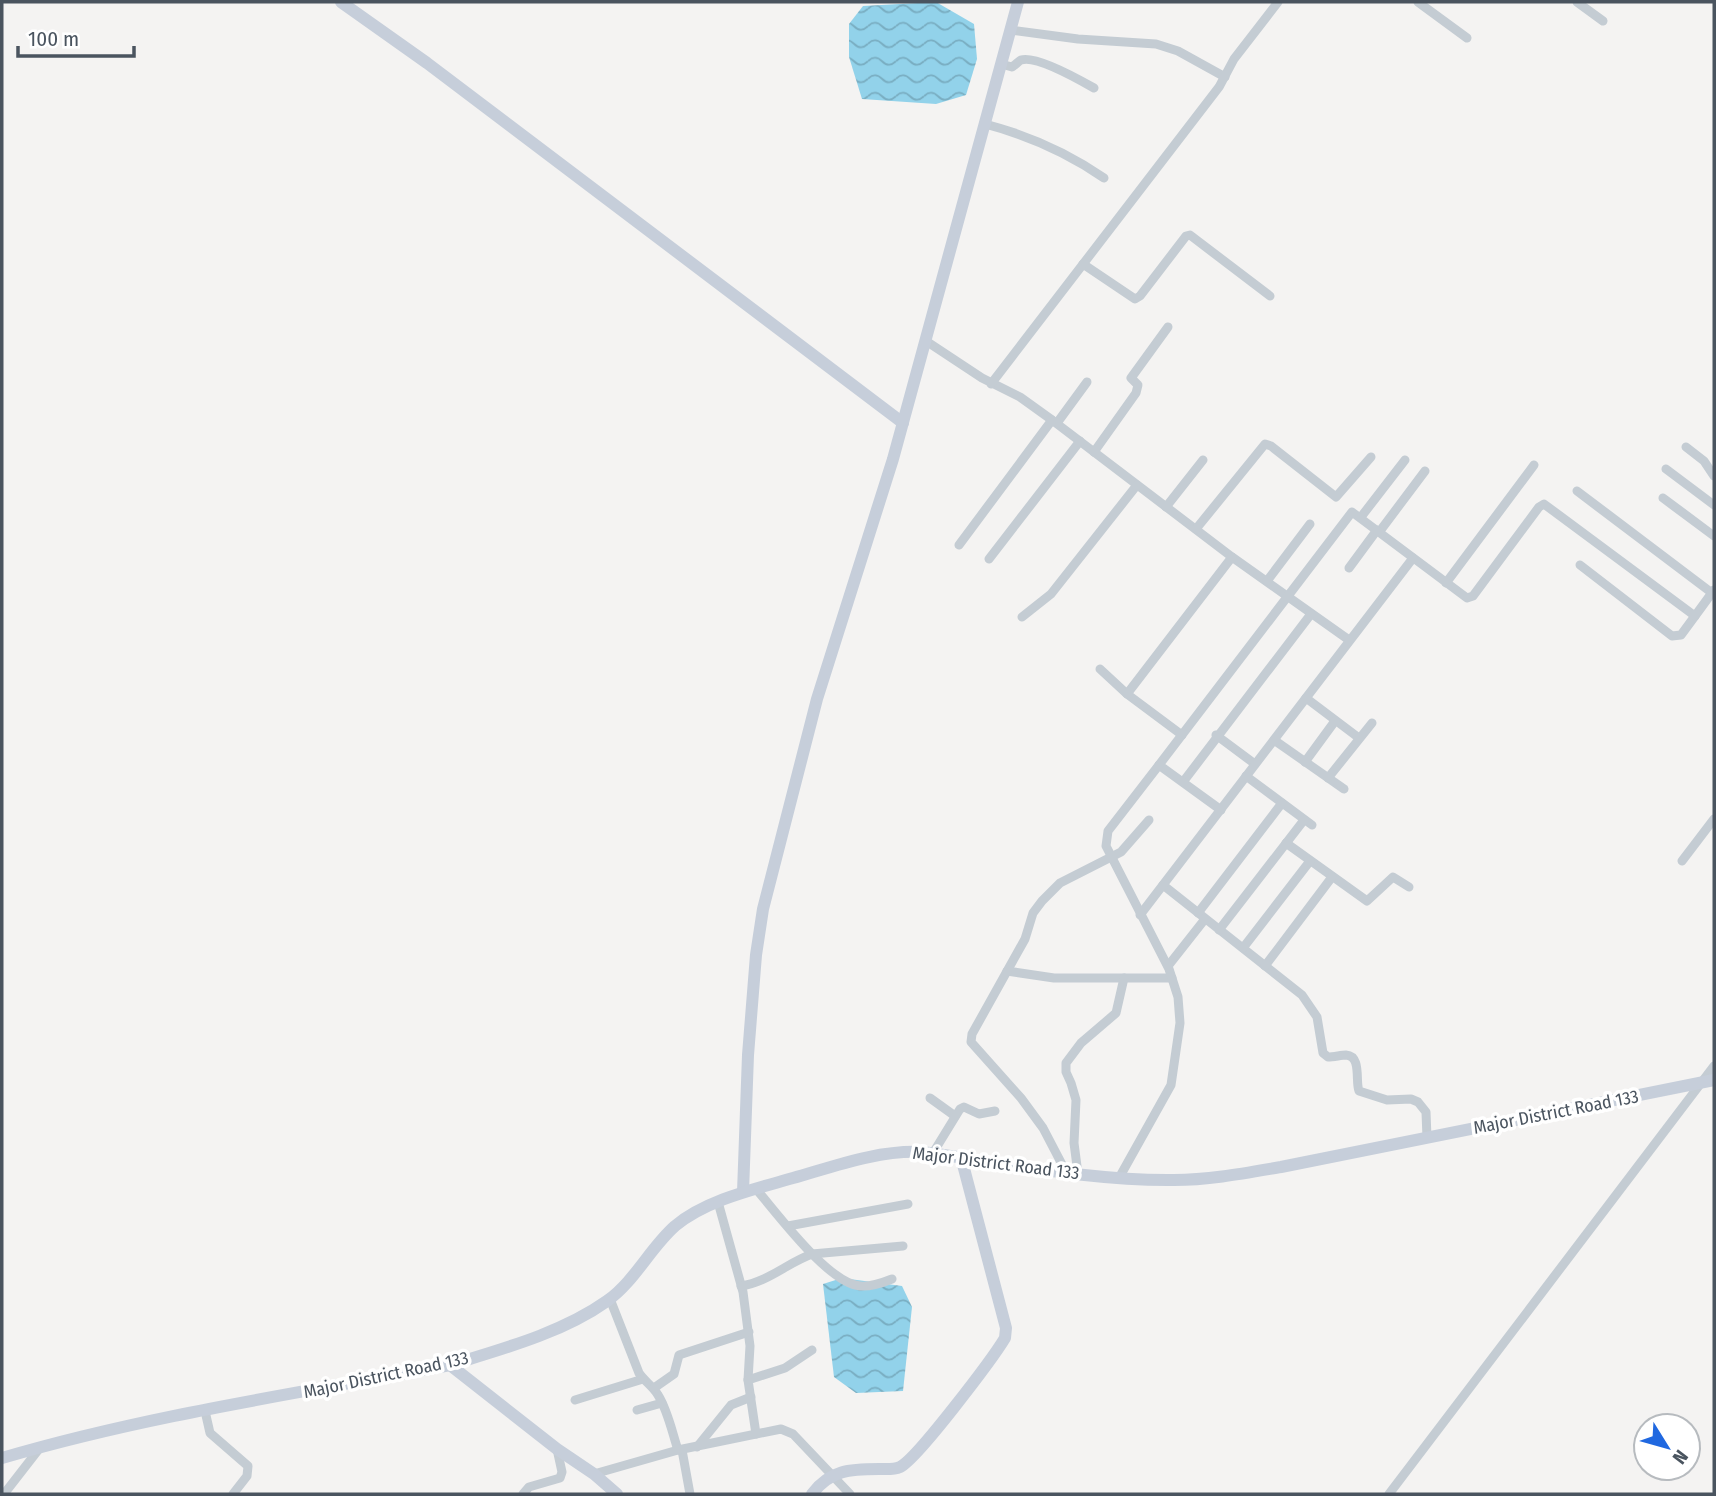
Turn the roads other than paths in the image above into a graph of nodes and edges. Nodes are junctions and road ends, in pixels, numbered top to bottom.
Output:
1 (341, 2) edge
2 (1018, 2) edge
3 (1418, 2) edge
4 (1577, 2) edge
5 (1276, 3) edge
6 (1603, 21) dead end
7 (1010, 30) junction
8 (1467, 38) dead end
9 (1001, 64) junction
10 (1225, 77) junction
11 (1094, 88) dead end
12 (985, 124) junction
13 (1104, 178) dead end
14 (1083, 264) junction
15 (1270, 296) dead end
16 (1168, 327) dead end
17 (926, 341) junction
18 (1087, 382) dead end
19 (991, 384) junction
20 (1055, 422) junction
21 (903, 423) junction
22 (1080, 442) junction
23 (1686, 447) dead end
24 (1094, 452) junction
25 (1371, 457) dead end
26 (1203, 460) dead end
27 (1405, 460) dead end
28 (1534, 465) dead end
29 (1666, 469) dead end
30 (1424, 471) dead end
31 (1714, 476) edge
32 (1137, 485) junction
33 (1577, 491) dead end
34 (1663, 498) dead end
35 (1714, 505) edge
36 (1166, 507) junction
37 (1361, 517) junction
38 (1310, 524) dead end
39 (1196, 529) junction
40 (1378, 531) junction
41 (1714, 537) edge
42 (959, 545) dead end
43 (1232, 557) junction
44 (1413, 558) junction
45 (989, 559) dead end
46 (1580, 565) dead end
47 (1349, 568) dead end
48 (1266, 581) junction
49 (1446, 583) junction
50 (1713, 591) edge
51 (1287, 596) junction
52 (1311, 614) junction
53 (1695, 616) junction
54 (1022, 617) dead end
55 (1349, 640) junction
56 (1100, 669) dead end
57 (1127, 694) junction
58 (1306, 698) junction
59 (1335, 721) junction
60 (1371, 723) dead end
61 (1182, 735) junction
62 (1216, 735) junction
63 (1359, 738) junction
64 (1274, 740) junction
65 (1305, 762) junction
66 (1255, 764) junction
67 (1159, 765) junction
68 (1246, 776) junction
69 (1328, 778) junction
70 (1183, 782) junction
71 (1344, 789) dead end
72 (1282, 803) junction
73 (1221, 810) junction
74 (1714, 819) edge
75 (1149, 820) dead end
76 (1286, 843) junction
77 (1112, 858) junction
78 (1310, 861) junction
79 (1682, 861) dead end
80 (1332, 877) junction
81 (1163, 886) junction
82 (1409, 887) dead end
83 (1140, 915) junction
84 (1201, 916) junction
85 (1219, 930) junction
86 (1243, 948) junction
87 (1265, 965) junction
88 (1168, 966) junction
89 (1007, 971) junction
90 (1124, 978) junction
91 (1172, 978) junction
92 (1714, 1066) edge
93 (1709, 1081) edge
94 (930, 1098) dead end
95 (995, 1111) dead end
96 (955, 1116) junction
97 (1427, 1138) junction
98 (933, 1153) junction
99 (961, 1157) junction
100 (1072, 1173) junction
101 (1119, 1178) junction
102 (756, 1189) junction
103 (743, 1192) junction
104 (718, 1202) junction
105 (908, 1204) dead end
106 (788, 1226) junction
107 (903, 1246) dead end
108 (812, 1254) junction
109 (892, 1279) dead end
110 (741, 1286) junction
111 (610, 1299) junction
112 (749, 1332) junction
113 (812, 1350) dead end
114 (450, 1365) junction
115 (643, 1379) junction
116 (748, 1380) junction
117 (654, 1388) junction
118 (751, 1396) junction
119 (575, 1400) dead end
120 (662, 1402) junction
121 (637, 1410) dead end
122 (205, 1411) junction
123 (756, 1434) junction
124 (40, 1447) junction
125 (697, 1447) junction
126 (556, 1449) junction
127 (680, 1450) junction
128 (2, 1458) edge
129 (594, 1474) junction
130 (831, 1476) junction
131 (4, 1494) edge
132 (233, 1494) edge
133 (523, 1494) edge
134 (617, 1494) edge
135 (690, 1494) edge
136 (812, 1494) edge
137 (850, 1494) edge
138 (1389, 1494) edge

1 - 21 street
2 - 7 street
3 - 8 street
4 - 6 street
5 - 10 street
7 - 9 street
7 - 10 street
9 - 11 street
9 - 12 street
10 - 14 street
12 - 13 street
12 - 17 street
14 - 15 street
14 - 19 street
16 - 24 street
17 - 19 street
17 - 21 street
18 - 20 street
19 - 20 street
20 - 22 street
20 - 42 street
21 - 103 street
22 - 24 street
22 - 45 street
23 - 31 street
24 - 32 street
25 - 39 street
26 - 36 street
27 - 37 street
28 - 49 street
29 - 35 street
30 - 40 street
32 - 36 street
32 - 54 street
33 - 50 street
34 - 41 street
36 - 39 street
37 - 40 street
37 - 51 street
38 - 48 street
39 - 43 street
40 - 44 street
40 - 47 street
43 - 48 street
43 - 57 street
44 - 49 street
44 - 55 street
46 - 53 street
48 - 51 street
49 - 53 street
50 - 53 street
51 - 52 street
51 - 61 street
52 - 55 street
52 - 62 street
55 - 58 street
56 - 57 street
57 - 61 street
58 - 59 street
58 - 64 street
59 - 63 street
59 - 65 street
60 - 63 street
61 - 67 street
62 - 66 street
62 - 70 street
63 - 69 street
64 - 65 street
64 - 66 street
65 - 69 street
66 - 68 street
67 - 70 street
67 - 77 street
68 - 72 street
68 - 73 street
69 - 71 street
70 - 73 street
72 - 76 street
72 - 84 street
73 - 81 street
74 - 79 street
75 - 77 street
76 - 78 street
76 - 85 street
77 - 83 street
77 - 89 street
78 - 80 street
78 - 86 street
80 - 82 street
80 - 87 street
81 - 83 street
81 - 84 street
83 - 88 street
84 - 85 street
84 - 88 street
85 - 86 street
86 - 87 street
87 - 97 street
88 - 91 street
89 - 90 street
89 - 100 street
90 - 91 street
90 - 100 street
91 - 101 street
92 - 93 street
93 - 97 street, Major District Road 133
93 - 138 street
94 - 96 street
95 - 96 street
96 - 98 street
97 - 101 street, Major District Road 133
98 - 99 street, Major District Road 133
98 - 102 street, Major District Road 133
99 - 100 street, Major District Road 133
99 - 130 street
100 - 101 street, Major District Road 133
102 - 103 street, Major District Road 133
102 - 106 street
103 - 104 street, Major District Road 133
104 - 110 street
104 - 111 street, Major District Road 133
105 - 106 street
106 - 108 street
107 - 108 street
108 - 109 street
108 - 110 street
110 - 112 street
111 - 114 street, Major District Road 133
111 - 115 street
112 - 116 street
112 - 117 street
113 - 116 street
114 - 122 street, Major District Road 133
114 - 126 street
115 - 117 street
115 - 119 street
116 - 118 street
117 - 120 street
118 - 123 street
118 - 125 street
120 - 121 street
120 - 127 street
122 - 124 street, Major District Road 133
122 - 132 street
123 - 125 street
123 - 130 street
124 - 128 street, Major District Road 133
124 - 131 street
125 - 127 street
126 - 129 street
126 - 133 street
127 - 129 street
127 - 135 street
129 - 134 street
130 - 136 street
130 - 137 street

